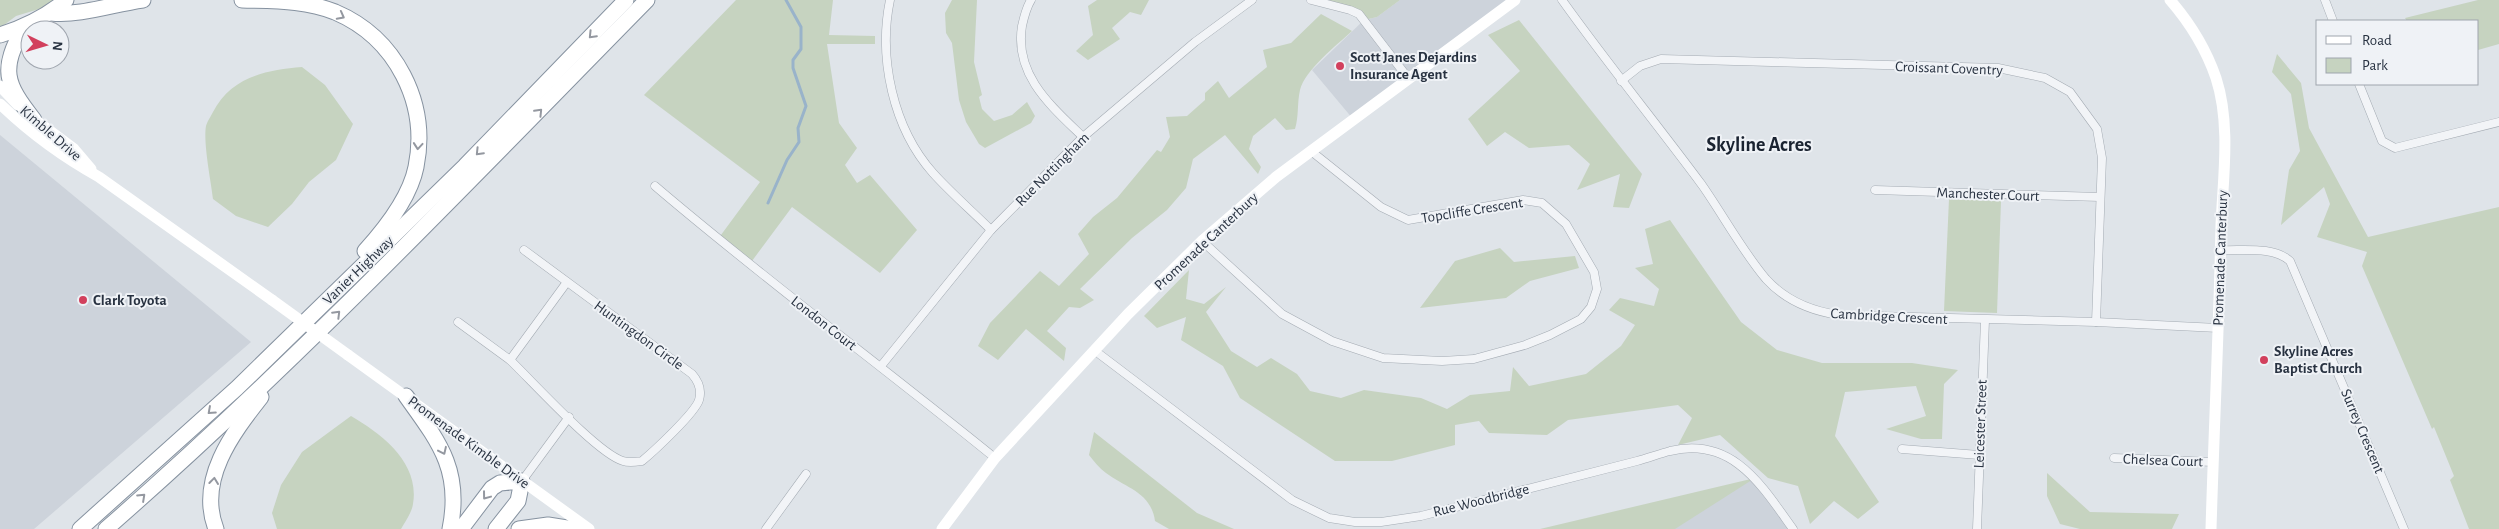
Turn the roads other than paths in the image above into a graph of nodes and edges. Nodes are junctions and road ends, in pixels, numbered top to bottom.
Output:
1 (66, 0) edge
2 (143, 0) edge
3 (242, 0) edge
4 (626, 0) edge
5 (647, 0) edge
6 (890, 0) edge
7 (1031, 0) edge
8 (1252, 0) edge
9 (1311, 0) edge
10 (1515, 0) edge
11 (1562, 0) edge
12 (2170, 0) edge
13 (2324, 0) edge
14 (51, 13) junction
15 (38, 20) edge
16 (2333, 20) edge
17 (20, 28) edge
18 (20, 30) edge
19 (20, 34) edge
20 (0, 35) edge
21 (0, 48) edge
22 (1408, 78) junction
23 (1621, 81) junction
24 (2359, 85) edge
25 (0, 86) edge
26 (0, 105) edge
27 (34, 120) junction
28 (2499, 122) edge
29 (1083, 137) junction
30 (1311, 151) junction
31 (99, 177) junction
32 (654, 186) dead end
33 (1875, 190) dead end
34 (2100, 197) junction
35 (991, 230) junction
36 (1202, 241) junction
37 (524, 250) dead end
38 (2221, 250) junction
39 (567, 282) junction
40 (1984, 320) junction
41 (458, 322) dead end
42 (2096, 322) junction
43 (2218, 328) junction
44 (1094, 350) junction
45 (290, 360) junction
46 (510, 360) junction
47 (881, 366) junction
48 (237, 388) junction
49 (406, 396) junction
50 (569, 417) junction
51 (1902, 449) dead end
52 (1979, 455) junction
53 (995, 458) junction
54 (2114, 458) dead end
55 (2213, 462) junction
56 (806, 474) dead end
57 (522, 481) junction
58 (1383, 525) edge
59 (80, 529) edge
60 (106, 529) edge
61 (216, 529) edge
62 (450, 529) edge
63 (461, 529) edge
64 (496, 529) edge
65 (519, 529) edge
66 (572, 529) edge
67 (589, 529) edge
68 (766, 529) edge
69 (942, 529) edge
70 (1794, 529) edge
71 (1977, 529) edge
72 (2211, 529) edge
73 (2404, 529) edge

1 - 14 highway
2 - 14 highway
3 -> 48 highway
4 -> 48 highway, Vanier Highway
45 -> 5 highway, Vanier Highway
6 - 35 street
7 - 29 street
8 - 29 street, Rue Nottingham
9 - 22 street
10 - 22 street, Promenade Canterbury
11 - 23 street, Cambridge Crescent
12 - 38 street, Promenade Canterbury
13 - 16 street
14 - 15 highway
17 - 20 highway
18 - 21 highway
19 - 27 highway
22 - 30 street, Promenade Canterbury
23 - 34 street, Croissant Coventry
23 - 40 street, Cambridge Crescent
24 - 28 street
25 - 27 street, Kimble Drive
26 - 31 street, Kimble Drive
27 - 31 street, Kimble Drive
29 - 35 street, Rue Nottingham
30 - 36 street, Promenade Canterbury
30 - 36 street, Topcliffe Crescent
31 - 49 street, Promenade Kimble Drive, bridge
32 - 47 street, London Court
33 - 34 street, Manchester Court
34 - 42 street, Croissant Coventry
35 - 47 street, Rue Nottingham
36 - 44 street, Promenade Canterbury
37 - 39 street, Huntingdon Circle
38 - 43 street, Promenade Canterbury
38 - 73 street, Surrey Crescent
39 - 46 street
39 - 50 street, Huntingdon Circle
40 - 42 street, Cambridge Crescent
40 - 52 street, Leicester Street
41 - 46 street, Huntingdon Circle
42 - 43 street, Cambridge Crescent
43 - 55 street, Promenade Canterbury
44 - 53 street, Promenade Canterbury
44 - 58 street, Rue Woodbridge
60 -> 45 highway, Vanier Highway
61 -> 45 highway
46 - 50 street, Huntingdon Circle
47 - 53 street, London Court
48 -> 59 highway, Vanier Highway
49 - 57 street, Promenade Kimble Drive
49 -> 62 highway
50 - 57 street
51 - 52 street
52 - 71 street, Leicester Street
53 - 69 street, Promenade Canterbury
54 - 55 street, Chelsea Court
55 - 72 street, Promenade Canterbury
56 - 68 street
57 -> 63 highway
57 - 64 highway
57 - 67 street, Promenade Kimble Drive
58 - 70 street, Rue Woodbridge
65 - 66 highway

